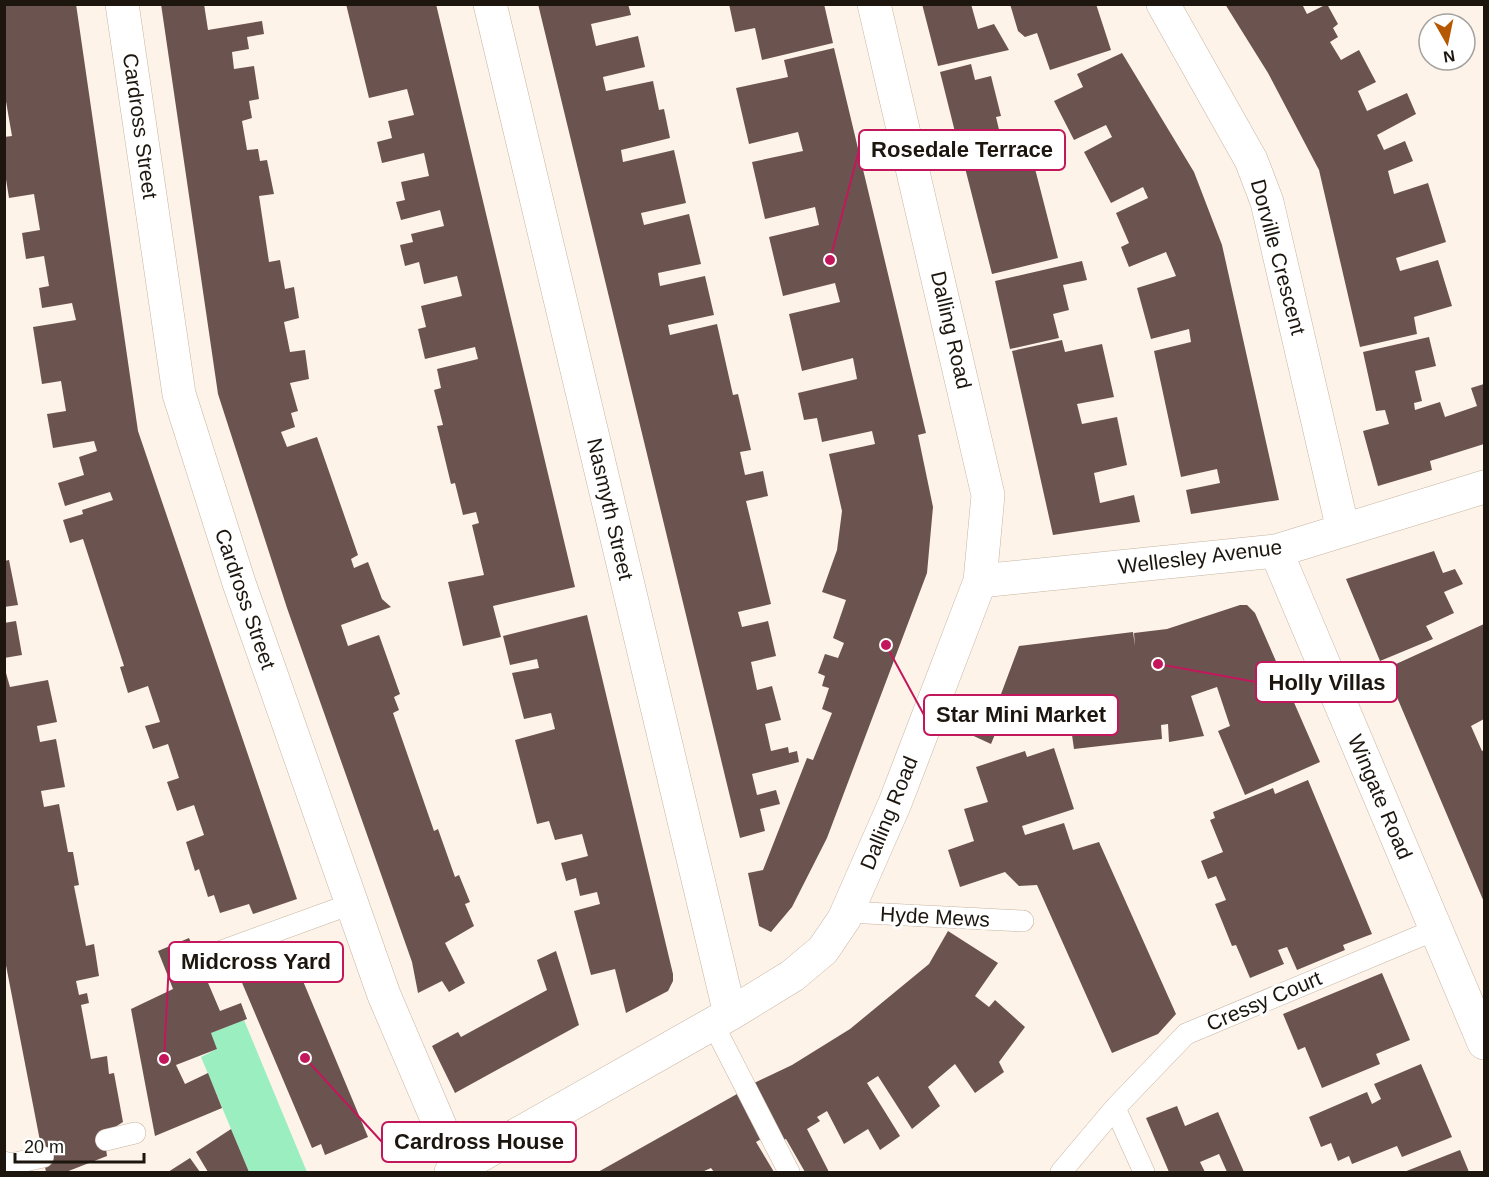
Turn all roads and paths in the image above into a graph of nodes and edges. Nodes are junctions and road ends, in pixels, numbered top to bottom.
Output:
1 (122, 4) edge
2 (490, 4) edge
3 (874, 4) edge
4 (1163, 4) edge
5 (1485, 487) edge
6 (1342, 530) junction
7 (1275, 551) junction
8 (980, 580) junction
9 (351, 904) junction
10 (847, 912) junction
11 (1023, 921) dead end
12 (1437, 929) junction
13 (216, 953) dead end
14 (722, 1019) junction
15 (1485, 1043) edge
16 (1115, 1108) junction
17 (135, 1133) dead end
18 (106, 1140) dead end
19 (43, 1157) dead end
20 (4, 1162) edge
21 (455, 1170) edge
22 (789, 1173) edge
23 (1061, 1173) edge
24 (1144, 1173) edge

1 - 9 street, Cardross Street
2 - 14 street, Nasmyth Street
3 - 8 street, Dalling Road
4 - 6 street, Dorville Crescent
5 - 6 street, Wellesley Avenue
6 - 7 street, Wellesley Avenue
7 - 8 street, Wellesley Avenue
7 - 12 street, Wingate Road
8 - 10 street, Dalling Road
9 - 13 lane
9 - 21 street, Cardross Street
10 - 11 lane, Hyde Mews
10 - 14 street, Dalling Road
12 - 15 street, Wingate Road
12 - 16 lane, Cressy Court
14 - 21 street, Dalling Road
14 - 22 lane
16 - 23 lane, Cressy Court
16 - 24 lane
17 - 18 lane
19 - 20 lane

